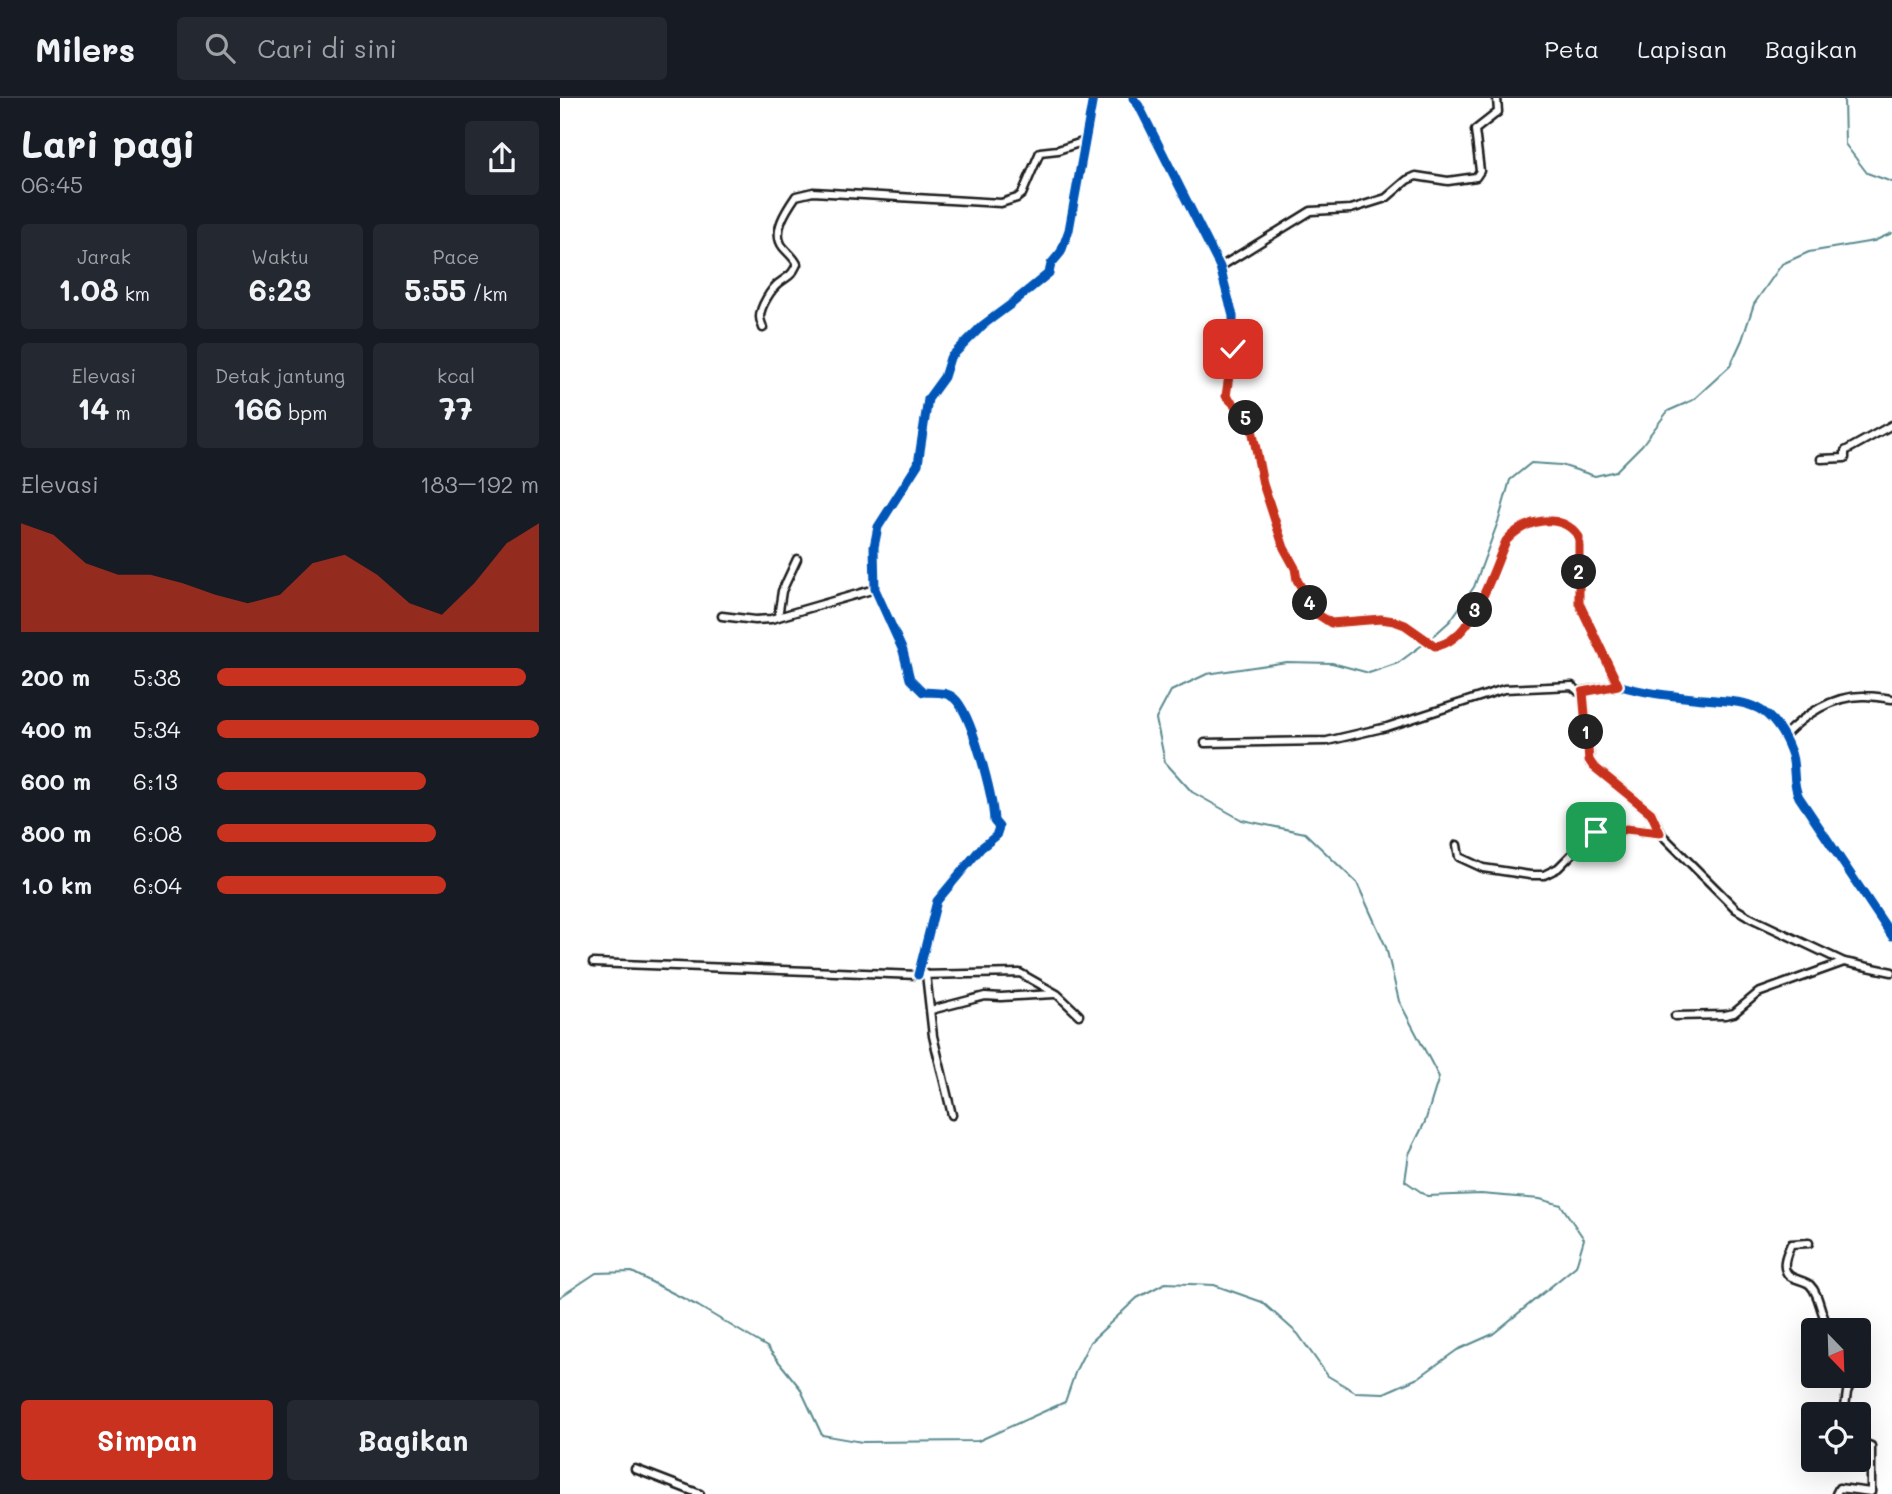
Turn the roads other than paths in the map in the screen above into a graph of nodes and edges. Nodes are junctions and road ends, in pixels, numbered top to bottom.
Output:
1 (1093, 98) edge
2 (1133, 98) edge
3 (1497, 98) edge
4 (1085, 141) junction
5 (1220, 267) junction
6 (763, 328) dead end
7 (1892, 425) edge
8 (1821, 459) dead end
9 (797, 559) dead end
10 (875, 589) junction
11 (722, 616) dead end
12 (778, 617) junction
13 (1618, 685) junction
14 (1583, 692) junction
15 (1892, 699) edge
16 (1783, 737) junction
17 (1205, 743) dead end
18 (1660, 833) junction
19 (1458, 845) dead end
20 (1892, 936) edge
21 (1844, 962) junction
22 (593, 963) dead end
23 (1892, 972) edge
24 (922, 974) junction
25 (1057, 994) junction
26 (931, 1010) junction
27 (1079, 1015) dead end
28 (1675, 1016) dead end
29 (952, 1115) dead end
30 (1810, 1243) dead end
31 (1824, 1318) edge
32 (635, 1469) dead end
33 (1871, 1472) edge
34 (1871, 1492) edge
35 (700, 1494) edge
36 (1836, 1494) edge

1 - 4 street
2 - 5 street
3 - 5 street
4 - 6 street
4 - 10 street
5 - 13 street
7 - 8 street
9 - 12 street
10 - 12 street
10 - 24 street
11 - 12 street
13 - 14 street
13 - 16 street
14 - 17 street
14 - 18 street
15 - 16 street
16 - 20 street
18 - 19 street
18 - 21 street
21 - 23 street
21 - 28 street
22 - 24 street
24 - 25 street
24 - 26 street
25 - 26 street
25 - 27 street
26 - 29 street
30 - 31 street
32 - 35 street
33 - 34 street
34 - 36 street

